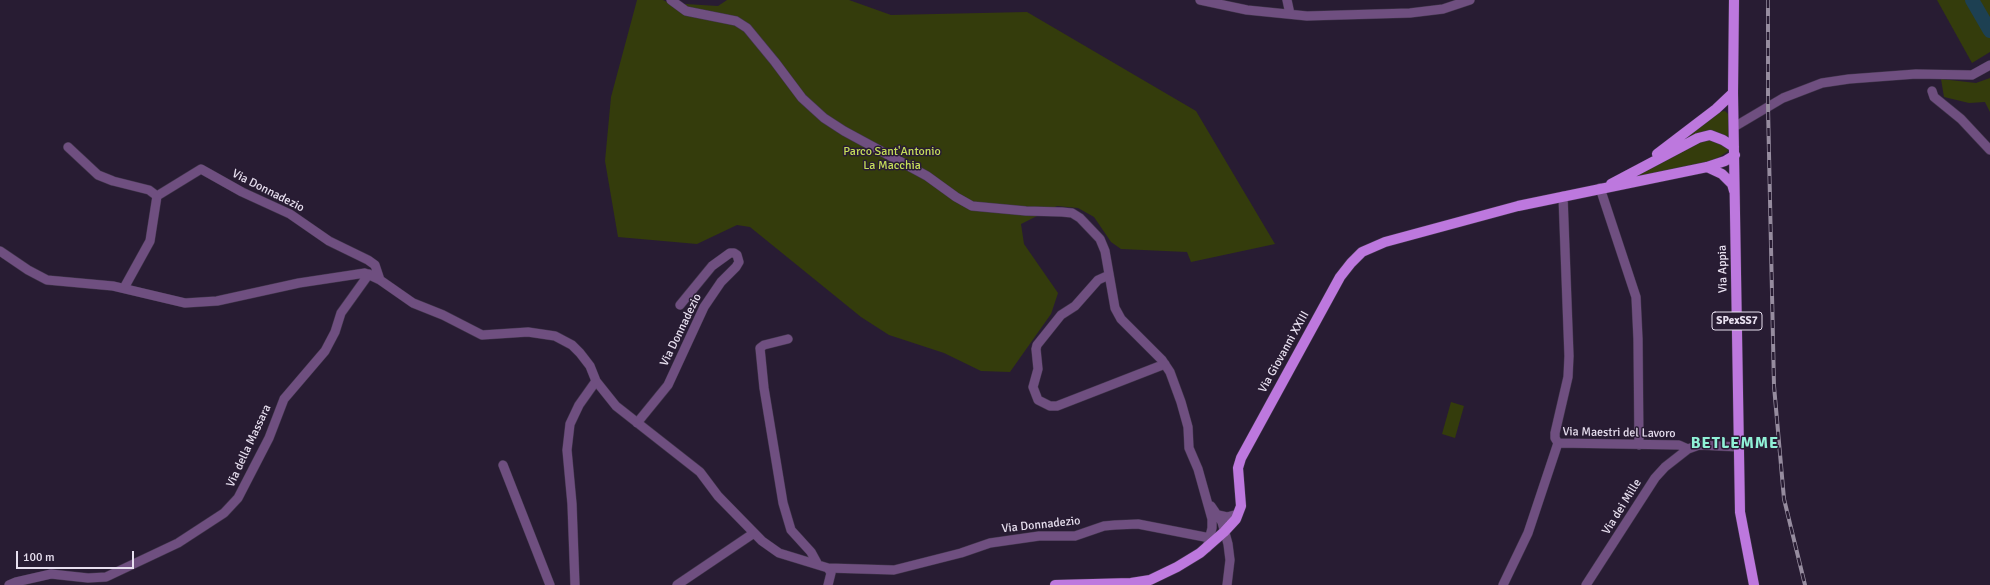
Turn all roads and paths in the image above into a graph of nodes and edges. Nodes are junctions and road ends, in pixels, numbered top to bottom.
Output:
1 (671, 0) edge
2 (1200, 0) edge
3 (1287, 0) edge
4 (1470, 0) edge
5 (1734, 0) edge
6 (1290, 14) junction
7 (1990, 66) edge
8 (1932, 91) dead end
9 (1733, 93) junction
10 (1734, 127) junction
11 (68, 146) dead end
12 (1990, 150) edge
13 (1734, 151) junction
14 (1640, 168) junction
15 (1707, 168) junction
16 (1602, 188) junction
17 (1735, 195) junction
18 (157, 196) junction
19 (1563, 196) junction
20 (0, 251) edge
21 (369, 274) junction
22 (1109, 275) junction
23 (380, 280) junction
24 (124, 288) junction
25 (680, 306) dead end
26 (788, 339) dead end
27 (1165, 364) junction
28 (596, 381) junction
29 (637, 423) junction
30 (1558, 443) junction
31 (1639, 445) junction
32 (1739, 447) junction
33 (1688, 449) junction
34 (503, 465) dead end
35 (1208, 501) junction
36 (1238, 514) junction
37 (1218, 515) junction
38 (1212, 524) junction
39 (1224, 532) junction
40 (754, 533) junction
41 (1210, 538) junction
42 (1207, 548) junction
43 (817, 563) junction
44 (828, 568) junction
45 (9, 585) edge
46 (550, 585) edge
47 (575, 585) edge
48 (677, 585) edge
49 (828, 585) edge
50 (1055, 585) edge
51 (1227, 585) edge
52 (1503, 585) edge
53 (1586, 585) edge
54 (1754, 585) edge

1 - 22 street
2 - 6 street
3 - 6 street
4 - 6 street
5 - 9 main road, Via Appia / SPexSS7
7 - 10 street
8 - 12 street
9 - 10 main road, Via Appia / SPexSS7
9 - 14 main road
10 - 13 main road, Via Appia / SPexSS7
11 - 18 street
13 - 14 main road
13 - 15 main road
13 - 17 main road, Via Appia / SPexSS7
14 - 16 main road
15 - 16 main road
15 - 17 main road
16 - 19 main road, Via Giovanni XXIII
16 - 31 street
17 - 32 main road, Via Appia / SPexSS7
18 - 23 street, Via Donnadezio
18 - 24 street
19 - 30 street
19 - 36 main road, Via Giovanni XXIII
20 - 24 street
21 - 23 street, Via Donnadezio
21 - 24 street
21 - 45 street, Via della Massara
22 - 27 street
22 - 27 street
23 - 28 street, Via Donnadezio
25 - 29 street, Via Donnadezio
26 - 43 street
27 - 35 street
28 - 29 street, Via Donnadezio
28 - 47 street
29 - 40 street, Via Donnadezio
30 - 31 street, Via Maestri del Lavoro
30 - 52 street, Via Maestri del Lavoro
31 - 33 street, Via Maestri del Lavoro
32 - 33 street
32 - 54 main road, Via Appia / SPexSS7
33 - 53 street, Via dei Mille
34 - 46 street
35 - 37 street
35 - 38 street
36 - 37 street
36 - 39 main road
37 - 39 street
38 - 39 street
38 - 41 street
39 - 42 main road
39 - 51 street
40 - 43 street, Via Donnadezio
40 - 48 street
41 - 42 street
41 - 44 street, Via Donnadezio
42 - 50 main road
43 - 44 street, Via Donnadezio
44 - 49 street

